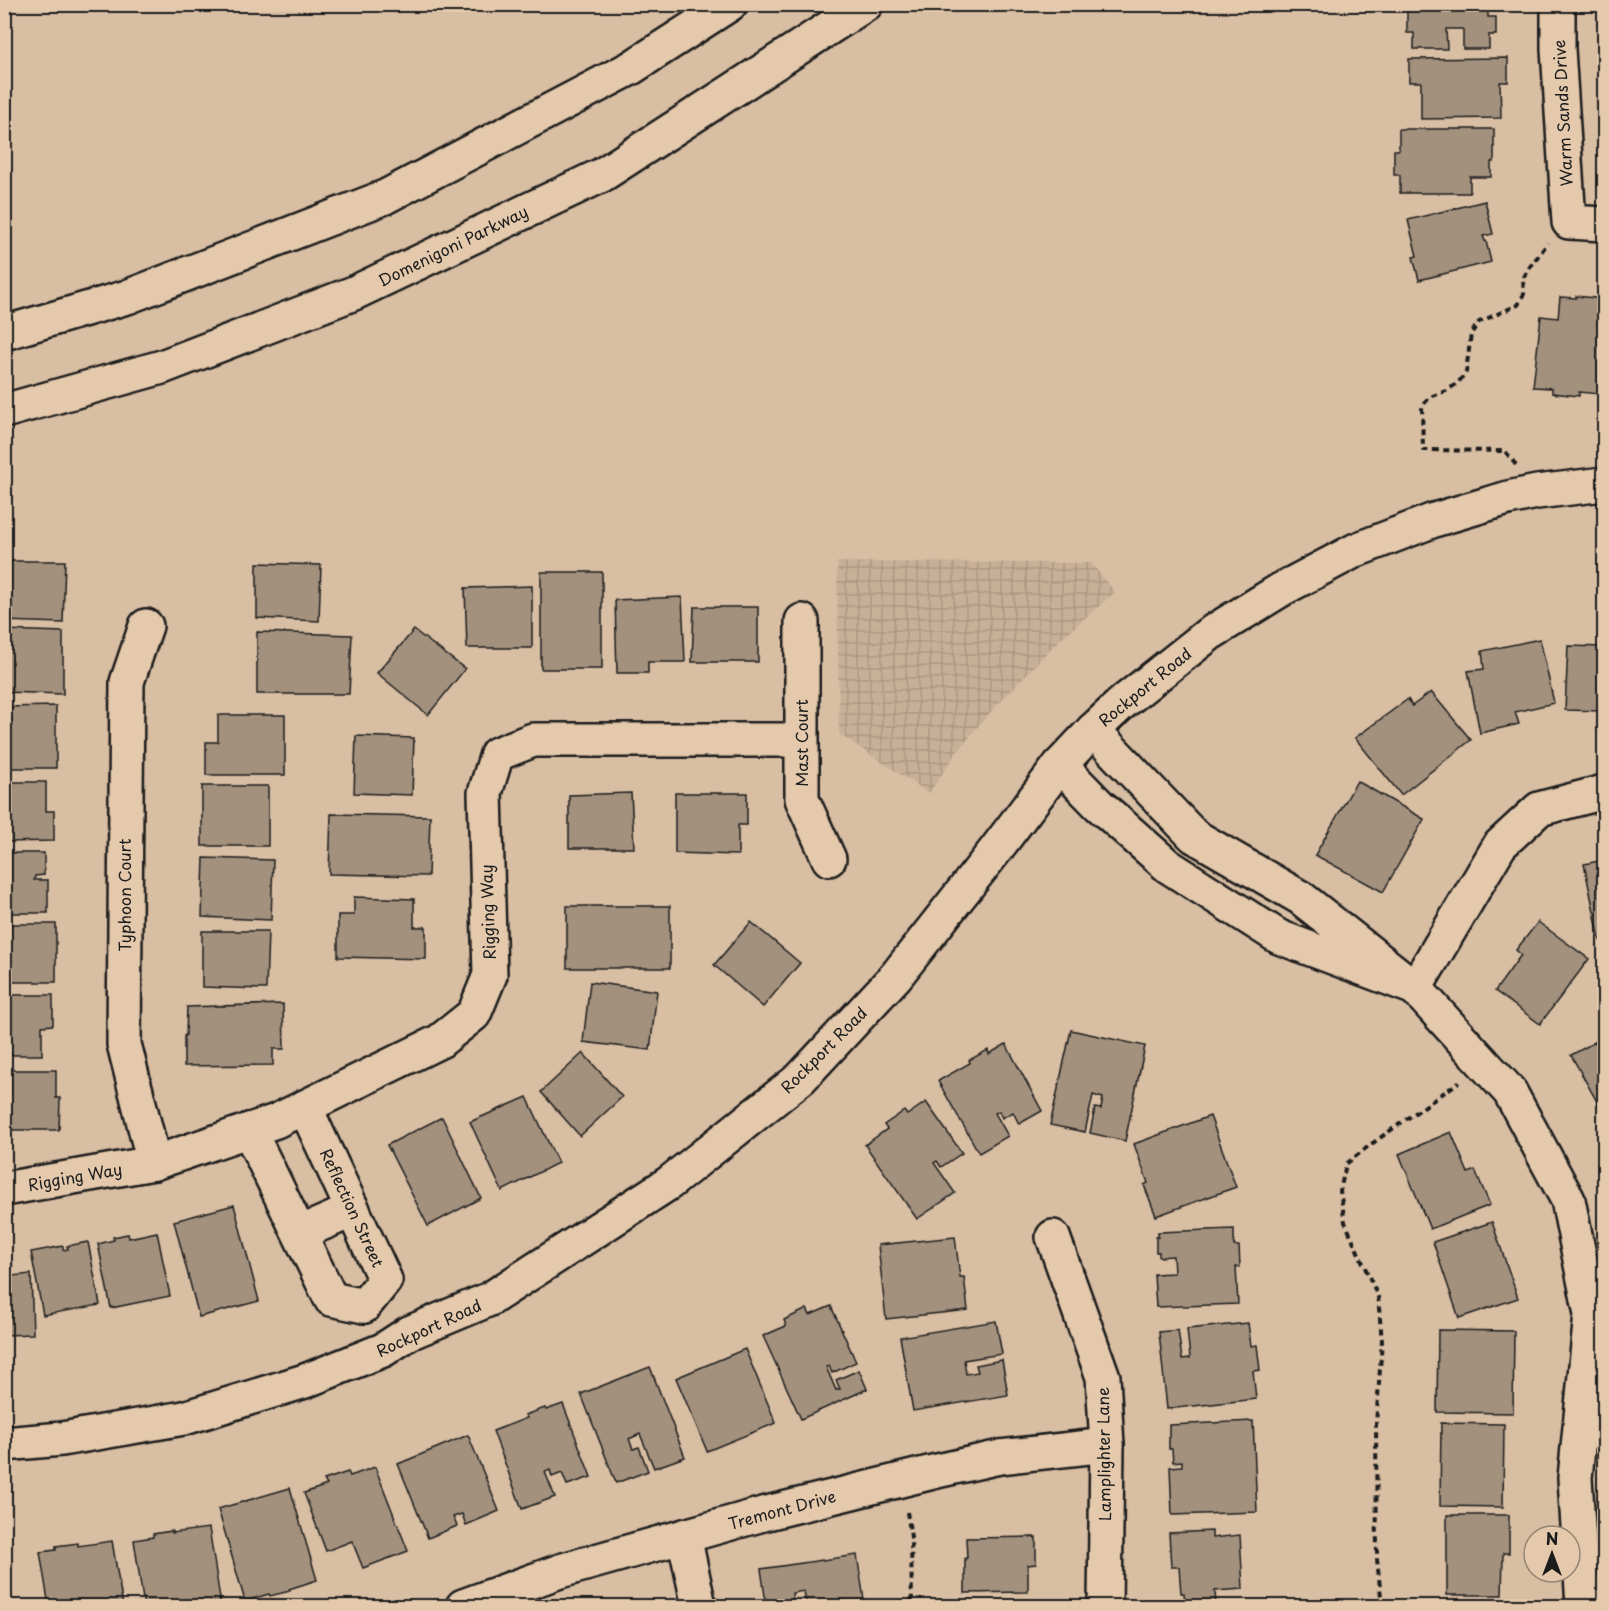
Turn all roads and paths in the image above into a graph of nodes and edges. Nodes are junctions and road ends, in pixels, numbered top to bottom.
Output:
1 (730, 4) edge
2 (866, 4) edge
3 (1558, 4) edge
4 (1569, 219) junction
5 (1605, 224) edge
6 (4, 333) edge
7 (4, 411) edge
8 (1605, 484) edge
9 (1537, 492) junction
10 (802, 621) dead end
11 (146, 626) dead end
12 (1093, 730) junction
13 (801, 740) junction
14 (1059, 765) junction
15 (1605, 792) edge
16 (829, 859) dead end
17 (1274, 882) junction
18 (1253, 920) junction
19 (1415, 988) junction
20 (1485, 1064) junction
21 (305, 1107) junction
22 (249, 1130) junction
23 (154, 1163) junction
24 (4, 1189) edge
25 (353, 1210) junction
26 (300, 1233) junction
27 (1053, 1237) dead end
28 (364, 1306) junction
29 (383, 1350) junction
30 (4, 1444) edge
31 (1107, 1445) junction
32 (902, 1479) junction
33 (684, 1536) junction
34 (463, 1606) edge
35 (699, 1606) edge
36 (912, 1606) edge
37 (1105, 1606) edge
38 (1382, 1606) edge
39 (1583, 1606) edge

1 - 6 street
2 - 7 street, Domenigoni Parkway
3 - 4 street, Warm Sands Drive
4 - 5 street
4 - 9 path
8 - 9 street, Rockport Road
9 - 12 street, Rockport Road
10 - 13 street, Mast Court
11 - 23 street, Typhoon Court
12 - 14 street, Rockport Road
12 - 17 street
13 - 16 street, Mast Court
13 - 21 street, Rigging Way
14 - 18 street
14 - 29 street, Rockport Road
15 - 19 street
17 - 18 street
17 - 19 street
18 - 19 street
19 - 20 street
20 - 38 path
20 - 39 street
21 - 22 street, Rigging Way
21 - 25 street, Reflection Street
22 - 23 street, Rigging Way
22 - 26 street
23 - 24 street, Rigging Way
25 - 26 street
25 - 28 street, Reflection Street
26 - 28 street
27 - 31 street, Lamplighter Lane
28 - 29 street
29 - 30 street, Rockport Road
31 - 32 street, Tremont Drive
31 - 37 street, Lamplighter Lane
32 - 33 street, Tremont Drive
32 - 36 path
33 - 34 street, Tremont Drive
33 - 35 street

